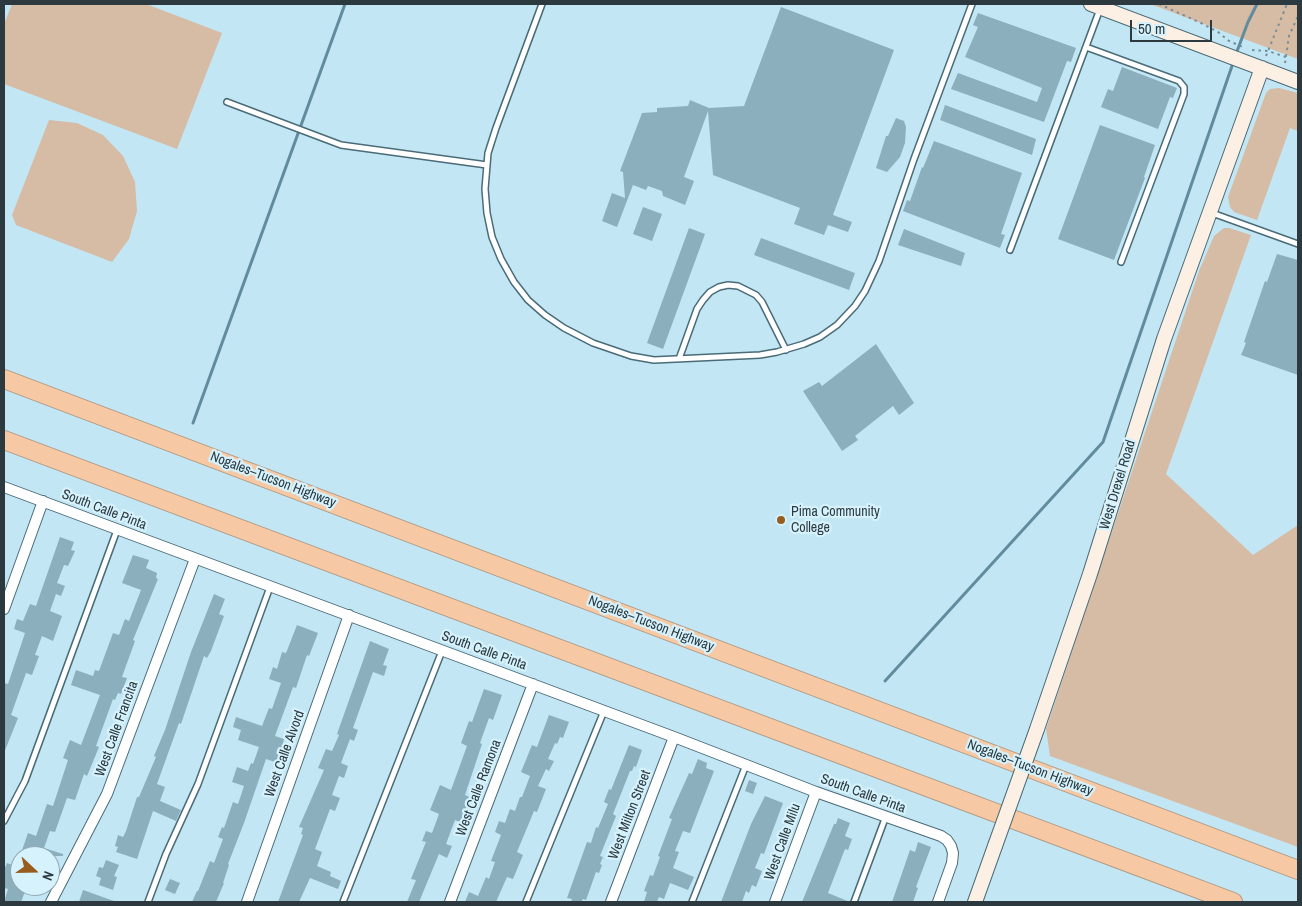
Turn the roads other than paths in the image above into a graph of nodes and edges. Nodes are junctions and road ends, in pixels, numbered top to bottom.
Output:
1 (542, 4) edge
2 (972, 4) edge
3 (1095, 6) edge
4 (1086, 47) junction
5 (1262, 68) junction
6 (1298, 82) edge
7 (227, 102) dead end
8 (486, 165) junction
9 (1210, 212) junction
10 (1298, 244) edge
11 (1010, 250) dead end
12 (1121, 262) dead end
13 (786, 350) junction
14 (679, 360) junction
15 (4, 379) edge
16 (4, 440) edge
17 (4, 487) edge
18 (43, 501) junction
19 (117, 530) junction
20 (195, 559) junction
21 (270, 587) junction
22 (4, 609) edge
23 (349, 615) junction
24 (443, 650) junction
25 (533, 684) junction
26 (604, 710) junction
27 (674, 737) junction
28 (746, 764) junction
29 (816, 792) junction
30 (886, 816) junction
31 (4, 821) edge
32 (1298, 870) edge
33 (51, 902) edge
34 (148, 902) edge
35 (247, 902) edge
36 (343, 902) edge
37 (450, 902) edge
38 (526, 902) edge
39 (611, 902) edge
40 (692, 902) edge
41 (775, 902) edge
42 (854, 902) edge
43 (938, 902) edge
44 (975, 902) edge
45 (1233, 902) edge

1 - 8 lane
2 - 13 lane
3 - 4 lane
3 - 5 street
4 - 11 lane
4 - 12 lane
5 - 6 street
5 - 9 street, West Drexel Road
7 - 8 lane
8 - 14 lane
9 - 10 lane
9 - 44 street, West Drexel Road, bridge
13 - 14 lane
13 - 14 lane
15 - 32 highway, Nogales–Tucson Highway
16 - 45 highway
17 - 18 street, South Calle Pinta
18 - 19 street, South Calle Pinta
18 - 22 street
19 - 20 street, South Calle Pinta
19 - 31 lane
20 - 21 street, South Calle Pinta
20 - 33 street, West Calle Francita
21 - 23 street, South Calle Pinta
21 - 34 lane
23 - 24 street, South Calle Pinta
23 - 35 street, West Calle Alvord
24 - 25 street, South Calle Pinta
24 - 36 lane
25 - 26 street, South Calle Pinta
25 - 37 street, West Calle Ramona
26 - 27 street, South Calle Pinta
26 - 38 lane
27 - 28 street, South Calle Pinta
27 - 39 street, West Milton Street
28 - 29 street, South Calle Pinta
28 - 40 lane
29 - 30 street, South Calle Pinta
29 - 41 street, West Calle Milu
30 - 42 lane
30 - 43 street, South Calle Pinta

